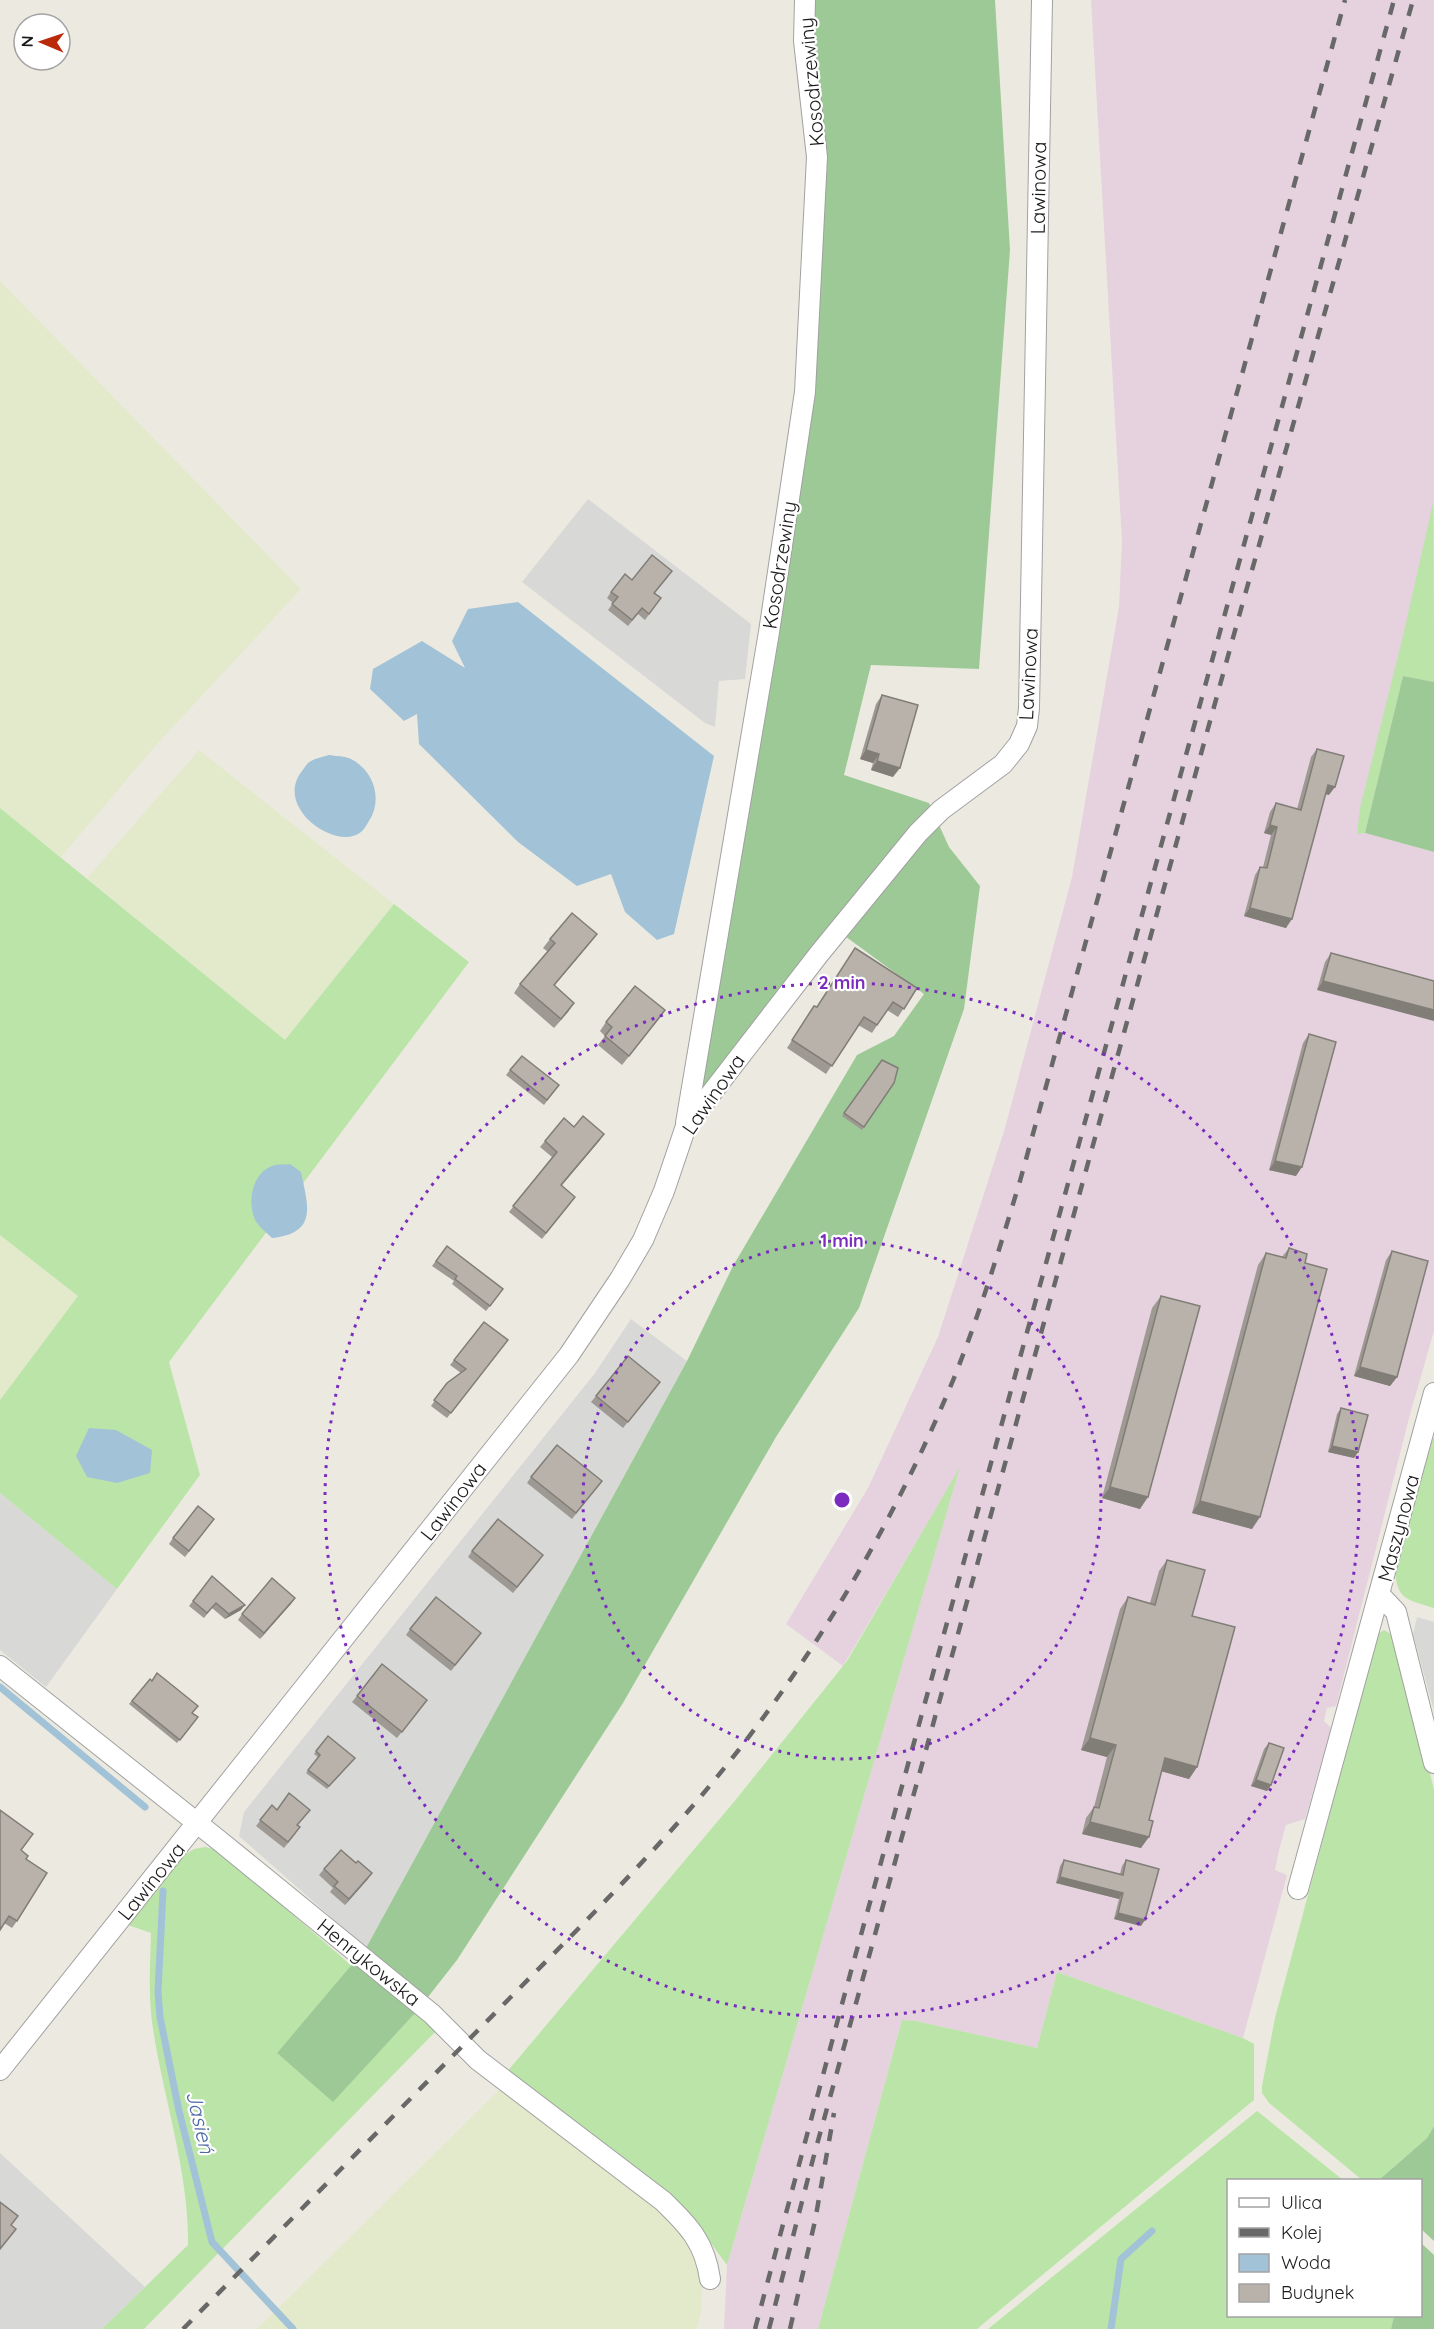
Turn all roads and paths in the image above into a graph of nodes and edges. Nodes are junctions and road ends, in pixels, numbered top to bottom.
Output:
1 (805, 0) edge
2 (1042, 0) edge
3 (686, 1126) junction
4 (1434, 1393) edge
5 (1431, 1417) edge
6 (1380, 1595) junction
7 (0, 1666) edge
8 (1434, 1762) edge
9 (197, 1823) junction
10 (1298, 1889) dead end
11 (0, 2070) edge
12 (710, 2279) dead end

1 - 3 street, Kosodrzewiny
2 - 3 street, Lawinowa
3 - 9 street, Lawinowa
4 - 5 street, Maszynowa
5 - 6 street, Maszynowa
6 - 8 street, Maszynowa
6 - 10 street
7 - 9 street, Henrykowska
9 - 11 street, Lawinowa
9 - 12 street, Henrykowska

